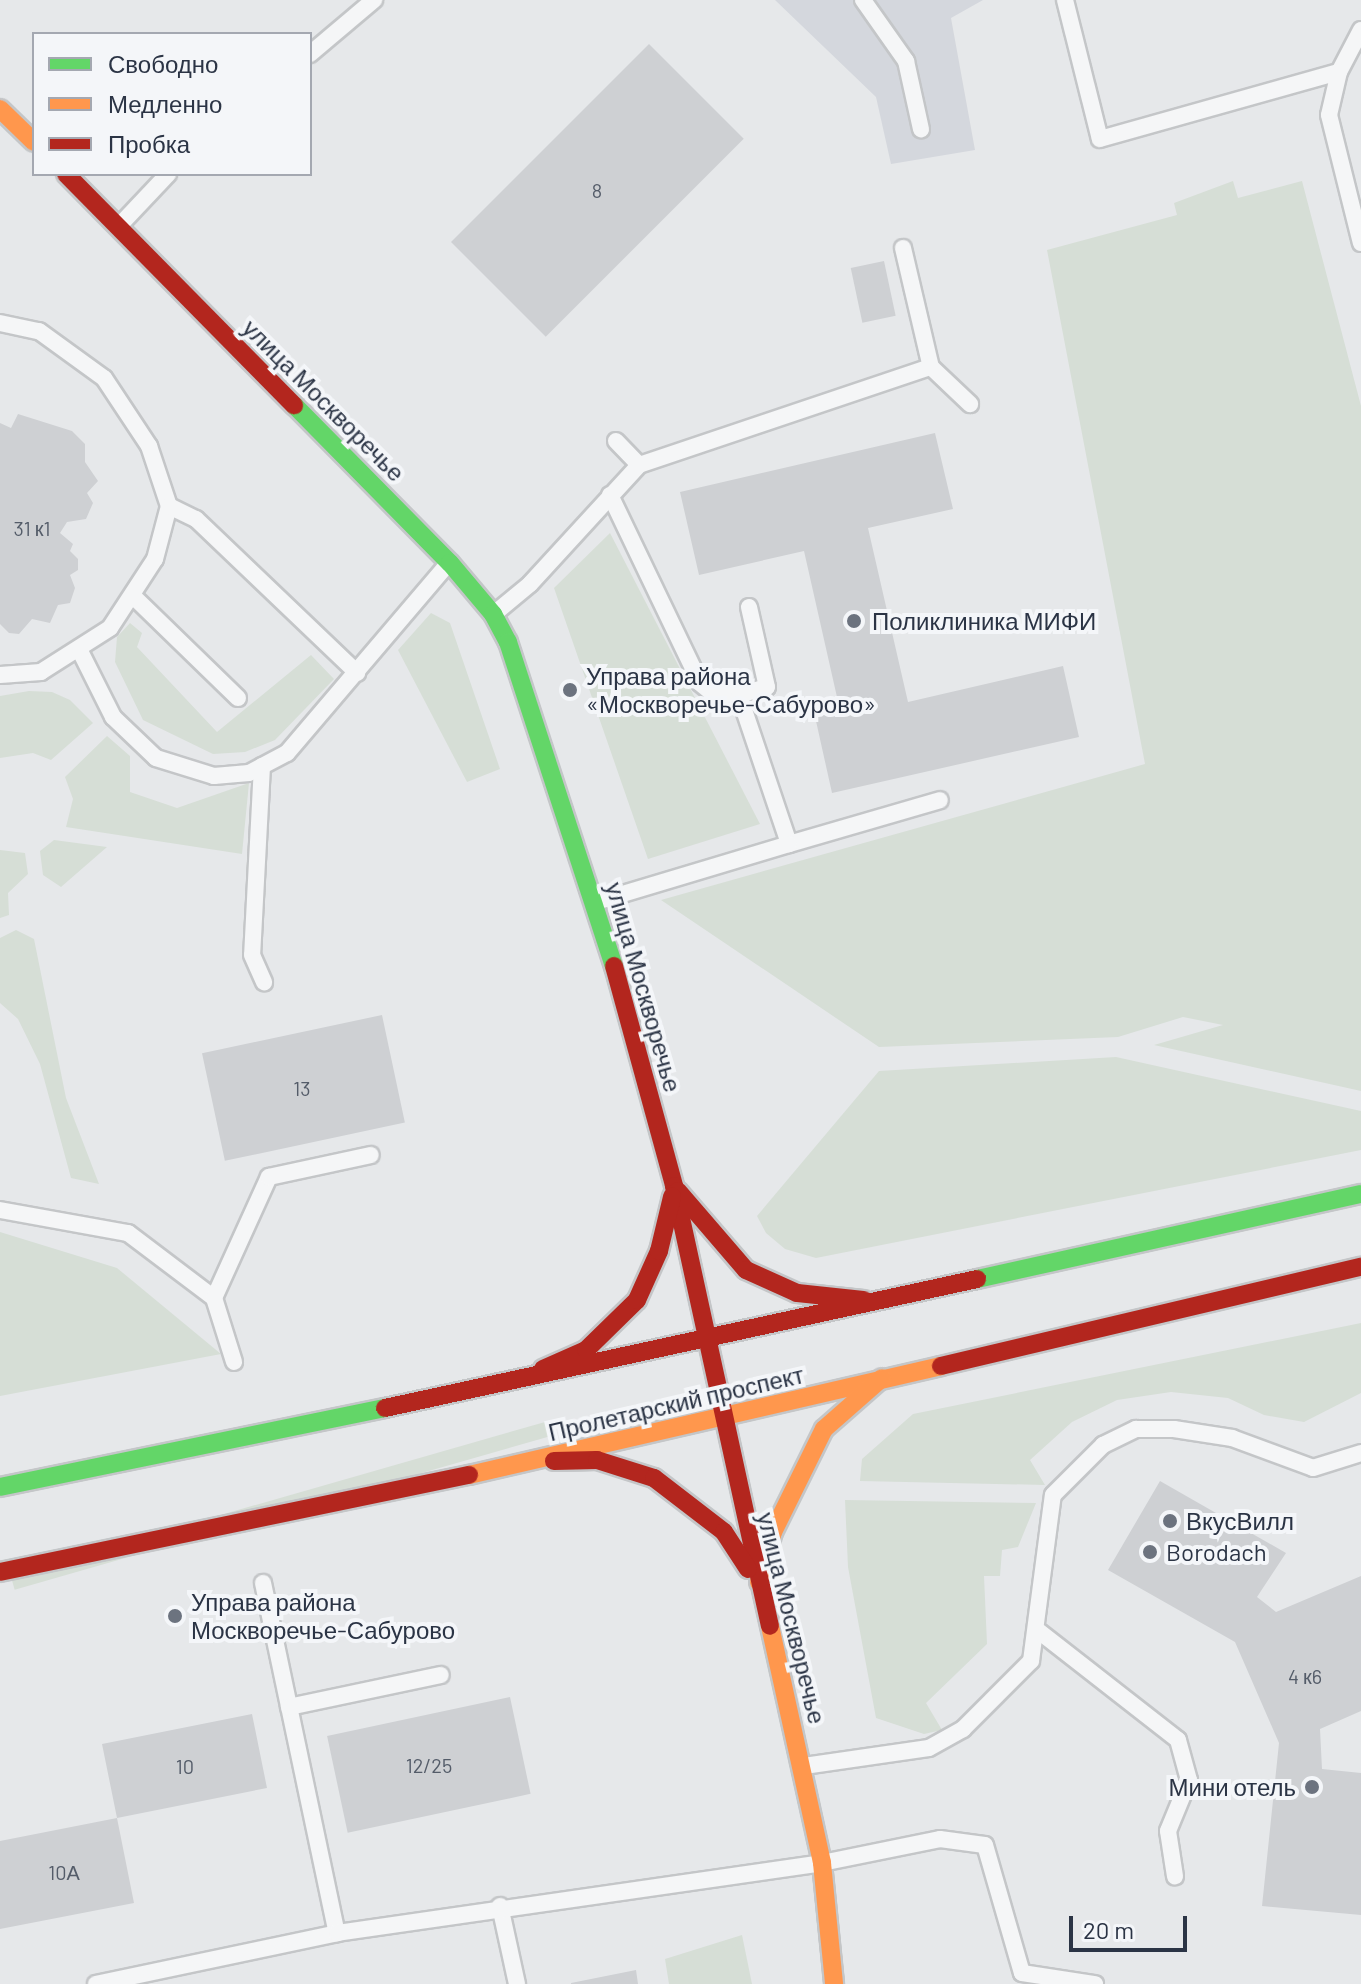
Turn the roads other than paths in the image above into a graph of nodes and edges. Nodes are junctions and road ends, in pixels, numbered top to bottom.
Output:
1 (374, 0) edge
2 (863, 0) edge
3 (1065, 0) edge
4 (1361, 30) edge
5 (312, 52) edge
6 (1339, 72) junction
7 (0, 109) edge
8 (921, 129) dead end
9 (32, 140) edge
10 (68, 176) edge
11 (166, 176) edge
12 (119, 226) junction
13 (1361, 243) edge
14 (903, 248) dead end
15 (0, 323) edge
16 (931, 367) junction
17 (970, 404) dead end
18 (616, 441) dead end
19 (639, 465) junction
20 (610, 495) junction
21 (169, 506) junction
22 (450, 563) junction
23 (134, 597) junction
24 (749, 607) dead end
25 (493, 614) junction
26 (80, 651) junction
27 (357, 673) junction
28 (0, 675) edge
29 (739, 695) junction
30 (238, 698) dead end
31 (262, 766) junction
32 (940, 800) dead end
33 (789, 844) junction
34 (596, 902) junction
35 (264, 982) dead end
36 (371, 1155) dead end
37 (674, 1186) junction
38 (1361, 1194) edge
39 (0, 1210) edge
40 (1361, 1267) edge
41 (214, 1298) junction
42 (866, 1300) junction
43 (704, 1337) junction
44 (234, 1362) dead end
45 (882, 1378) junction
46 (519, 1380) junction
47 (722, 1417) junction
48 (1361, 1453) edge
49 (536, 1461) junction
50 (0, 1487) edge
51 (0, 1572) edge
52 (263, 1583) dead end
53 (758, 1584) junction
54 (1036, 1629) junction
55 (441, 1675) dead end
56 (289, 1707) junction
57 (802, 1766) junction
58 (822, 1863) junction
59 (1175, 1876) dead end
60 (500, 1906) junction
61 (337, 1933) junction
62 (96, 1984) edge
63 (517, 1984) edge
64 (834, 1984) edge
65 (1095, 1984) edge

1 - 5 lane
2 - 8 lane
3 - 6 lane
4 - 6 lane
6 - 13 lane
7 - 9 main road
10 - 12 main road, улица Москворечье
11 - 12 lane
12 - 22 main road, улица Москворечье
14 - 16 lane
15 - 21 lane
16 - 17 lane
16 - 19 lane
18 - 19 lane
19 - 20 lane
20 - 25 lane
20 - 29 lane
21 - 23 lane
21 - 27 lane
22 - 25 main road, улица Москворечье
22 - 27 lane
23 - 26 lane
23 - 30 lane
24 - 29 lane
25 - 34 main road, улица Москворечье
26 - 28 lane
26 - 31 lane
27 - 31 lane
29 - 33 lane
31 - 35 lane
32 - 33 lane
33 - 34 lane
34 - 37 main road, улица Москворечье
36 - 41 lane
37 - 42 main road
37 - 43 main road, улица Москворечье
37 - 46 main road
38 - 42 main road
39 - 41 lane
40 - 45 main road, Пролетарский проспект
41 - 44 lane
42 - 43 main road
43 - 46 main road
43 - 47 main road, улица Москворечье
45 - 47 main road, Пролетарский проспект
45 - 53 main road
46 - 50 main road
47 - 49 main road, Пролетарский проспект
47 - 53 main road, улица Москворечье
48 - 54 lane
49 - 51 main road, Пролетарский проспект
49 - 53 main road
52 - 56 lane
53 - 57 main road, улица Москворечье
54 - 57 lane
54 - 59 lane
55 - 56 lane
56 - 61 lane
57 - 58 main road, улица Москворечье
58 - 60 lane
58 - 64 main road, улица Москворечье
58 - 65 lane
60 - 61 lane
60 - 63 lane
61 - 62 lane

